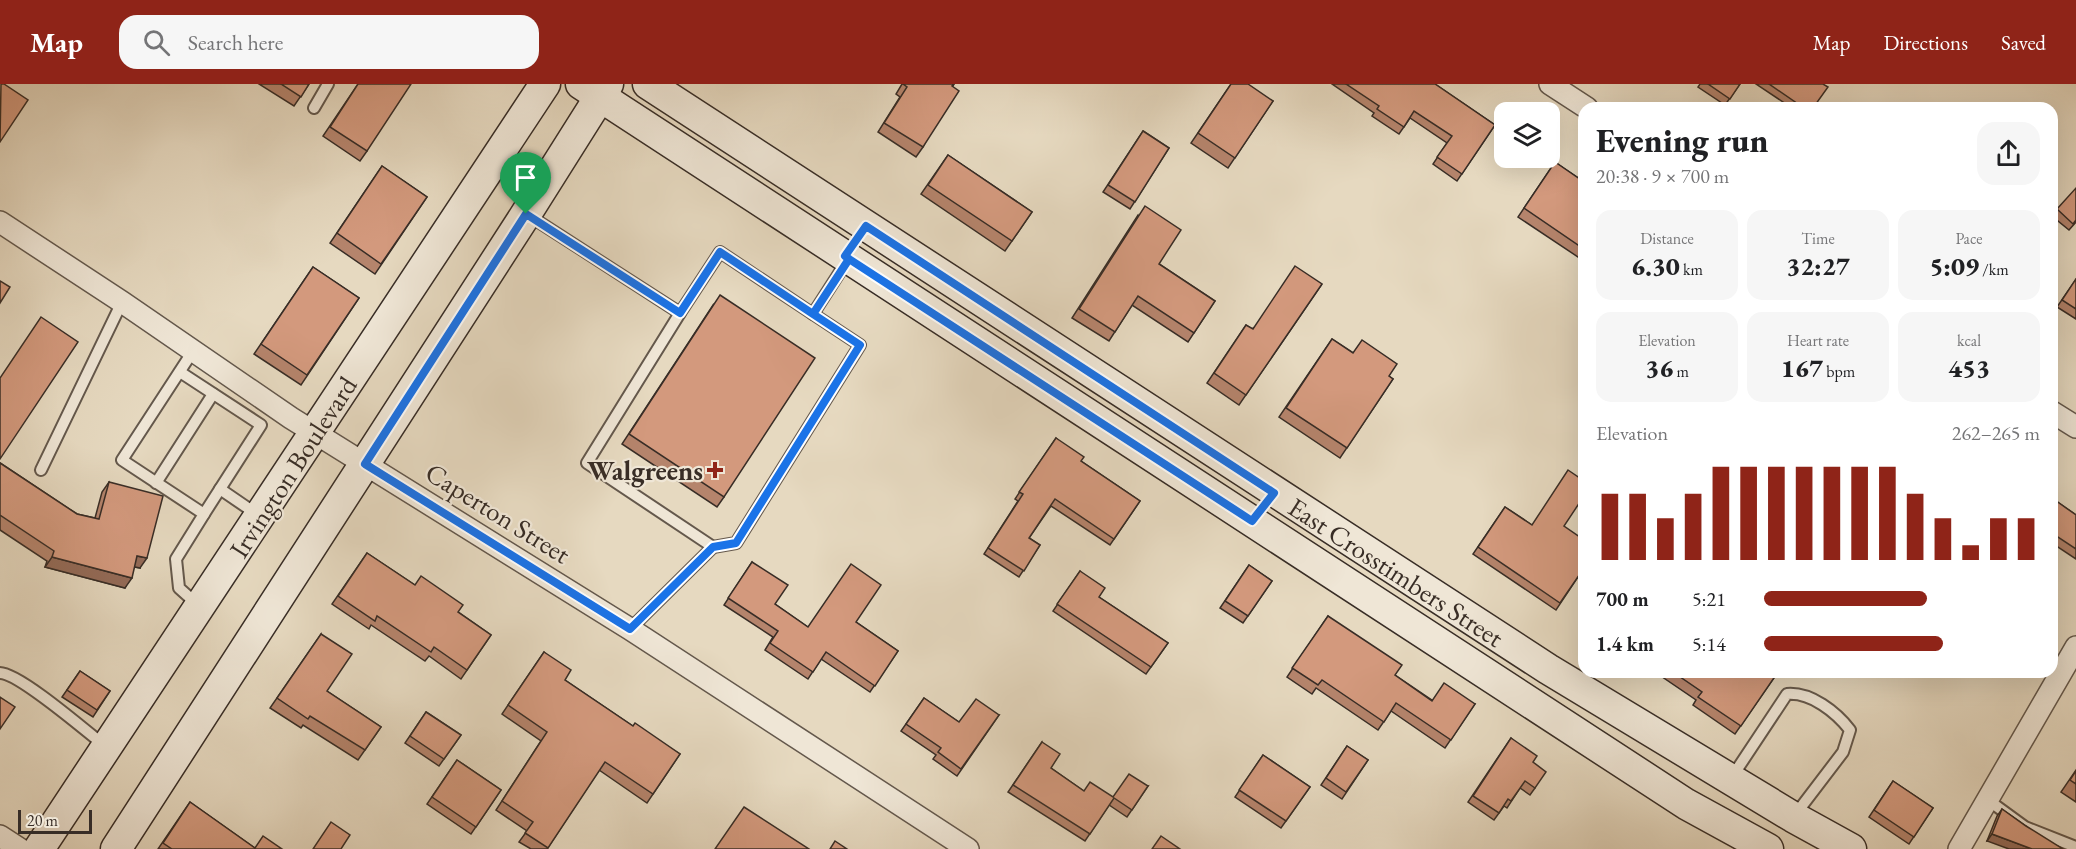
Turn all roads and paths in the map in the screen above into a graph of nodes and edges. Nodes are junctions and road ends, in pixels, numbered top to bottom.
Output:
1 (328, 84) edge
2 (545, 84) edge
3 (648, 84) edge
4 (1550, 84) edge
5 (597, 88) edge
6 (1578, 102) edge
7 (314, 108) dead end
8 (526, 214) junction
9 (0, 222) edge
10 (866, 226) junction
11 (847, 257) junction
12 (122, 302) junction
13 (680, 313) junction
14 (813, 314) junction
15 (194, 351) junction
16 (180, 372) junction
17 (213, 394) junction
18 (2058, 416) edge
19 (2076, 428) edge
20 (315, 433) junction
21 (365, 464) junction
22 (41, 470) dead end
23 (156, 483) junction
24 (220, 489) junction
25 (1274, 493) junction
26 (204, 514) junction
27 (260, 517) junction
28 (1252, 521) junction
29 (713, 547) junction
30 (201, 607) junction
31 (630, 629) junction
32 (2076, 647) edge
33 (1548, 669) junction
34 (0, 673) edge
35 (1529, 702) junction
36 (108, 748) junction
37 (1731, 780) junction
38 (1988, 800) junction
39 (1793, 818) junction
40 (0, 836) edge
41 (2076, 847) edge
42 (20, 849) edge
43 (39, 849) edge
44 (116, 849) edge
45 (968, 849) edge
46 (1768, 849) edge
47 (1851, 849) edge
48 (1959, 849) edge

1 - 7 lane
2 - 20 main road, Irvington Boulevard
3 - 10 main road, East Crosstimbers Street
4 - 6 street
5 - 8 main road
5 - 11 main road, East Crosstimbers Street
8 - 13 lane
8 - 21 main road
9 - 12 street, Caperton Street
10 - 11 main road
10 - 25 main road, East Crosstimbers Street
11 - 14 lane
11 - 28 main road, East Crosstimbers Street
12 - 15 street, Caperton Street
12 - 22 lane
13 - 14 lane
13 - 29 lane
14 - 29 lane
15 - 16 lane
15 - 20 street, Caperton Street
16 - 17 lane
16 - 23 lane
17 - 23 lane
17 - 24 lane
18 - 19 street
20 - 21 street, Caperton Street
20 - 27 main road, Irvington Boulevard
21 - 31 street, Caperton Street
21 - 44 main road
23 - 26 lane
24 - 26 lane
24 - 27 lane
25 - 28 main road
25 - 33 main road, East Crosstimbers Street
26 - 30 lane
27 - 30 main road, Irvington Boulevard
28 - 35 main road, East Crosstimbers Street
29 - 31 lane
30 - 36 main road, Irvington Boulevard
31 - 45 street, Caperton Street
32 - 38 street
33 - 35 main road
33 - 37 main road, East Crosstimbers Street
34 - 36 lane
35 - 46 main road, East Crosstimbers Street
36 - 43 main road, Irvington Boulevard
37 - 39 main road, East Crosstimbers Street
37 - 39 lane
38 - 41 lane
38 - 48 street
39 - 47 main road, East Crosstimbers Street
40 - 42 street

